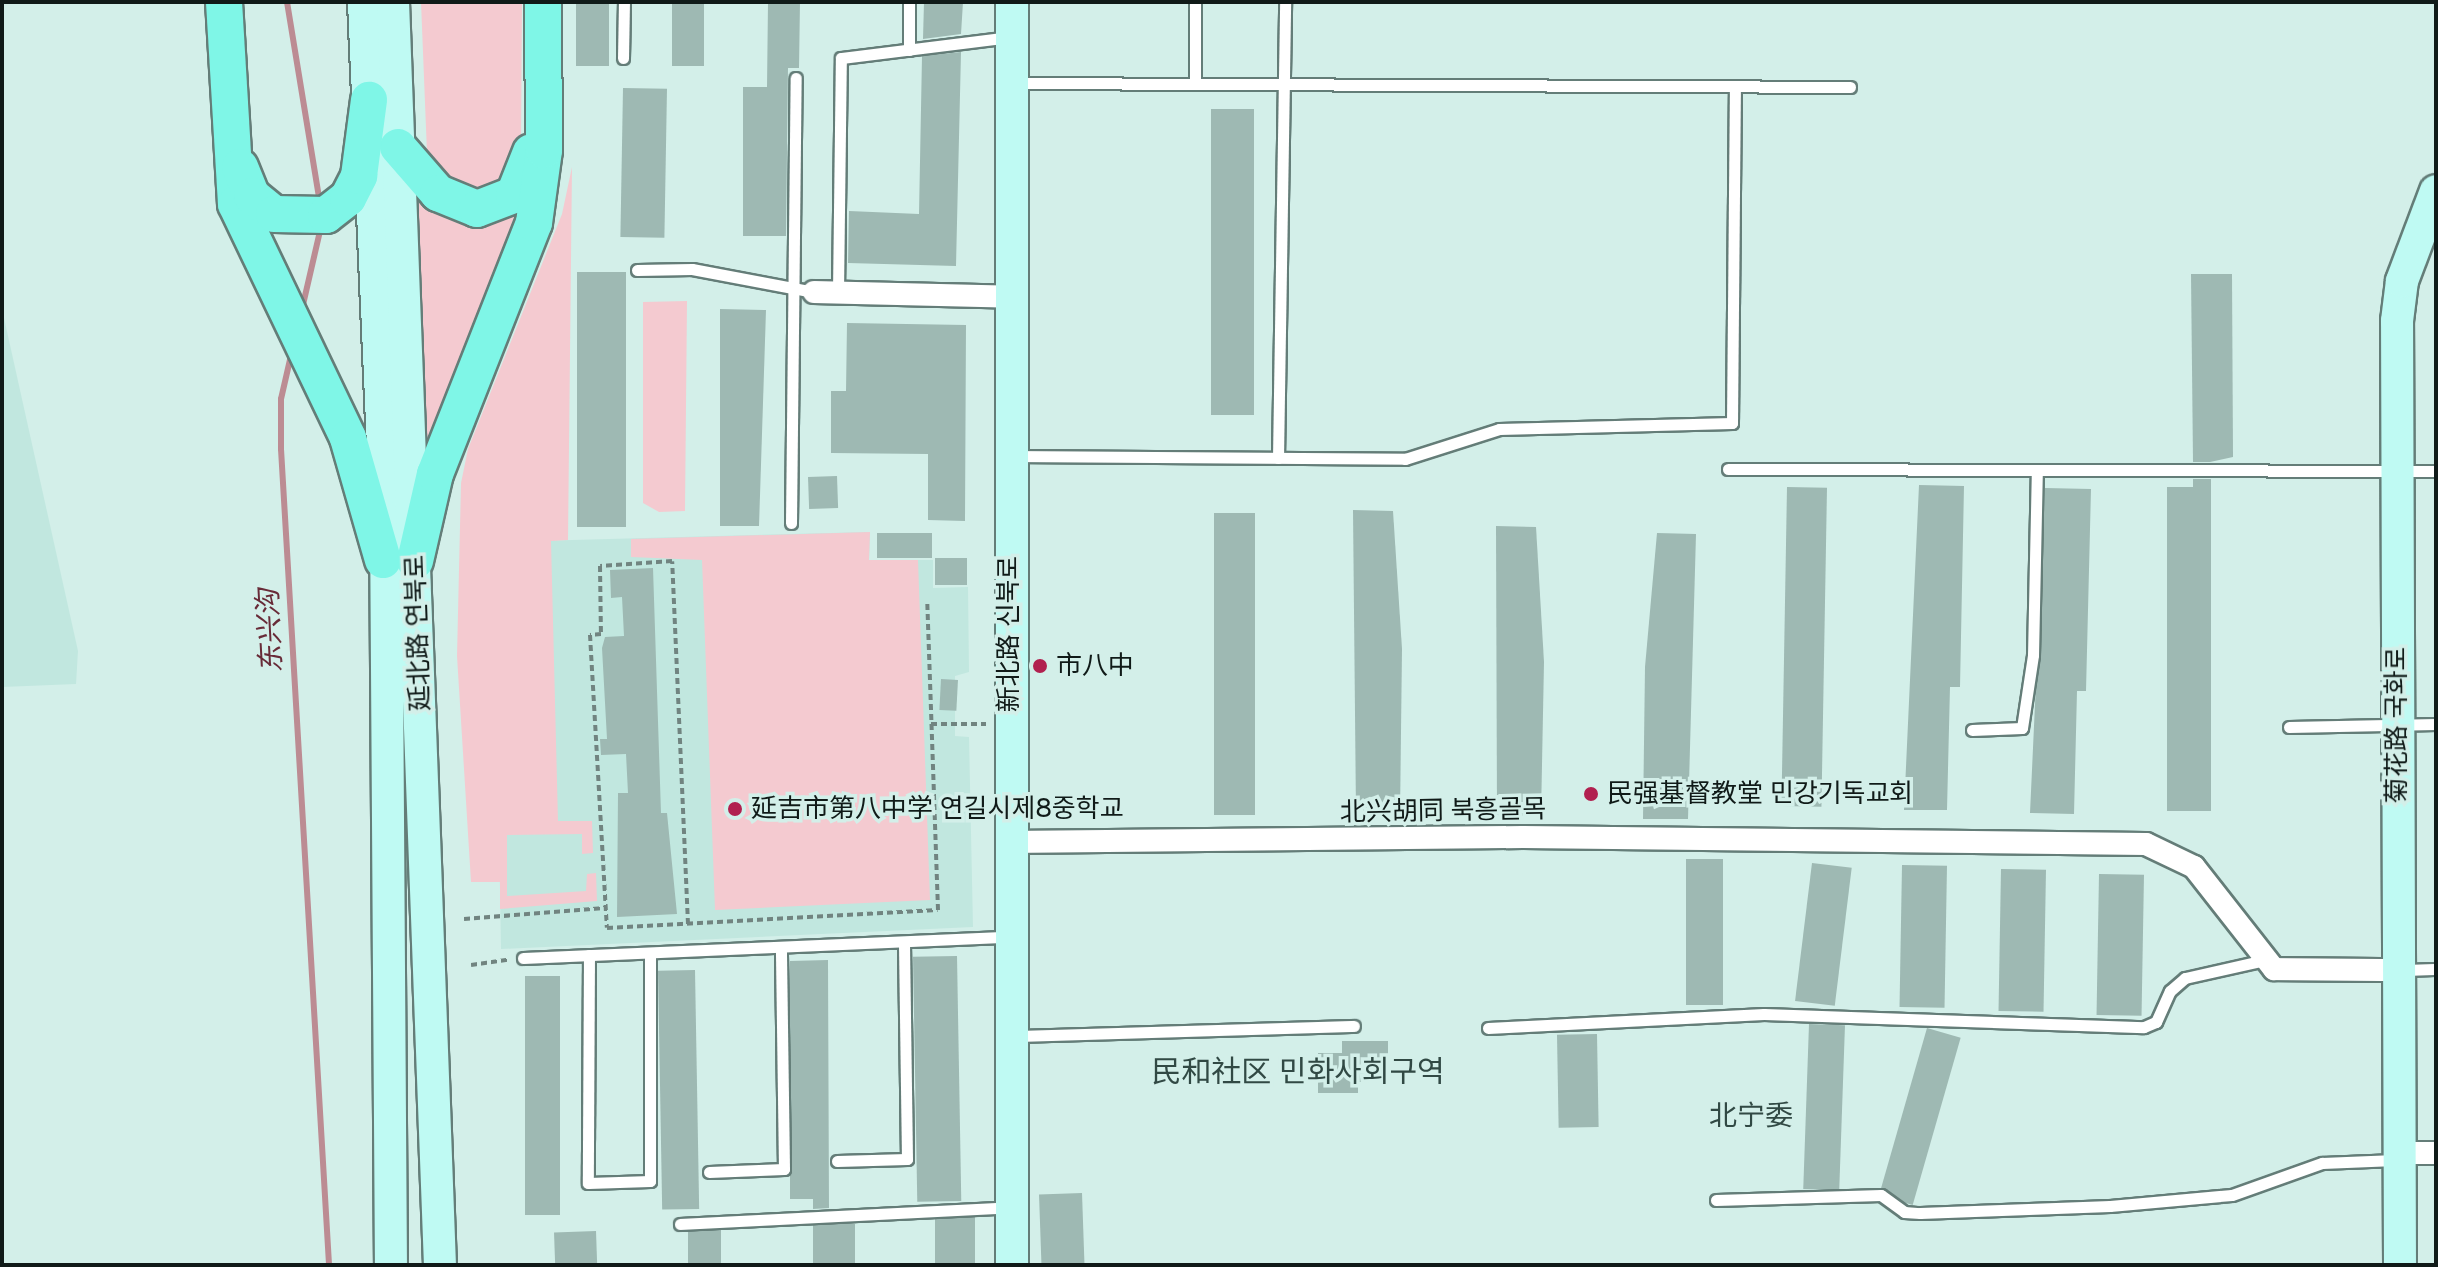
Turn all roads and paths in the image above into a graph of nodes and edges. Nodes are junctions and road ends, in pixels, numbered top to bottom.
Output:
1 (224, 2) edge
2 (233, 2) edge
3 (364, 2) edge
4 (393, 2) edge
5 (533, 2) edge
6 (543, 2) edge
7 (624, 2) edge
8 (909, 2) edge
9 (1012, 2) edge
10 (1195, 2) edge
11 (1285, 2) edge
12 (1013, 37) junction
13 (909, 50) junction
14 (623, 58) dead end
15 (796, 78) dead end
16 (1014, 83) junction
17 (1195, 83) junction
18 (1285, 84) junction
19 (1735, 86) junction
20 (1850, 87) dead end
21 (369, 100) junction
22 (398, 147) junction
23 (2436, 191) edge
24 (637, 270) dead end
25 (804, 292) junction
26 (838, 293) junction
27 (1012, 297) junction
28 (1010, 456) junction
29 (1278, 458) junction
30 (1728, 469) dead end
31 (2037, 470) junction
32 (2436, 471) edge
33 (2395, 472) junction
34 (791, 523) dead end
35 (399, 561) junction
36 (927, 602) dead end
37 (1008, 723) junction
38 (931, 724) junction
39 (2436, 724) edge
40 (2397, 725) junction
41 (2289, 727) dead end
42 (1972, 730) dead end
43 (1007, 842) junction
44 (606, 908) junction
45 (464, 919) dead end
46 (688, 924) junction
47 (1008, 937) junction
48 (904, 942) junction
49 (781, 947) junction
50 (650, 953) junction
51 (589, 955) junction
52 (523, 958) joint
53 (2261, 961) junction
54 (471, 965) dead end
55 (2436, 969) edge
56 (2399, 970) junction
57 (1354, 1026) dead end
58 (1488, 1028) dead end
59 (1009, 1037) junction
60 (2436, 1153) edge
61 (2400, 1157) junction
62 (837, 1161) dead end
63 (709, 1172) dead end
64 (1716, 1200) dead end
65 (1012, 1207) junction
66 (680, 1224) dead end
67 (391, 1265) edge
68 (440, 1265) edge
69 (1012, 1265) edge
70 (2400, 1265) edge

1 - 35 main road
2 - 21 main road
3 - 21 main road, 延北路 연북로
4 - 22 main road, 延北路 연북로
5 - 22 main road
6 - 35 main road
7 - 14 lane
8 - 13 lane
9 - 12 main road, 新北路 신북로
10 - 17 lane
11 - 18 lane
12 - 13 lane
12 - 16 main road, 新北路 신북로
13 - 26 lane
15 - 25 lane
16 - 17 lane
16 - 27 main road, 新北路 신북로
17 - 18 lane
18 - 19 lane
18 - 29 lane
19 - 20 lane
19 - 29 lane
21 - 35 main road, 延北路 연북로
22 - 35 main road, 延北路 연북로
23 - 33 main road, 菊花路 국화로
24 - 25 lane
25 - 26 street
25 - 34 lane
26 - 27 street
27 - 28 main road, 新北路 신북로
28 - 29 lane
28 - 37 main road, 新北路 신북로
30 - 31 lane
31 - 33 lane
31 - 42 lane
32 - 33 lane
33 - 40 main road, 菊花路 국화로
35 - 67 main road, 延北路 연북로
35 - 68 main road, 延北路 연북로
36 - 38 path
37 - 38 path
37 - 43 main road, 新北路 신북로
38 - 46 path
39 - 40 lane
40 - 41 lane
40 - 56 main road, 菊花路 국화로
43 - 47 main road, 新北路 신북로
43 - 53 street, 北兴胡同 북흥골목
44 - 45 path
44 - 46 path
44 - 46 path
47 - 48 lane
47 - 59 main road, 新北路 신북로
48 - 49 lane
48 - 62 lane
49 - 50 lane
49 - 63 lane
50 - 51 lane
50 - 51 lane
51 - 52 lane
52 - 54 path
53 - 56 street
53 - 58 lane
55 - 56 lane
56 - 61 main road, 菊花路 국화로
57 - 59 lane
59 - 65 main road, 新北路 신북로
60 - 61 street
61 - 64 lane
61 - 70 main road, 菊花路 국화로
65 - 66 lane
65 - 69 main road, 新北路 신북로

